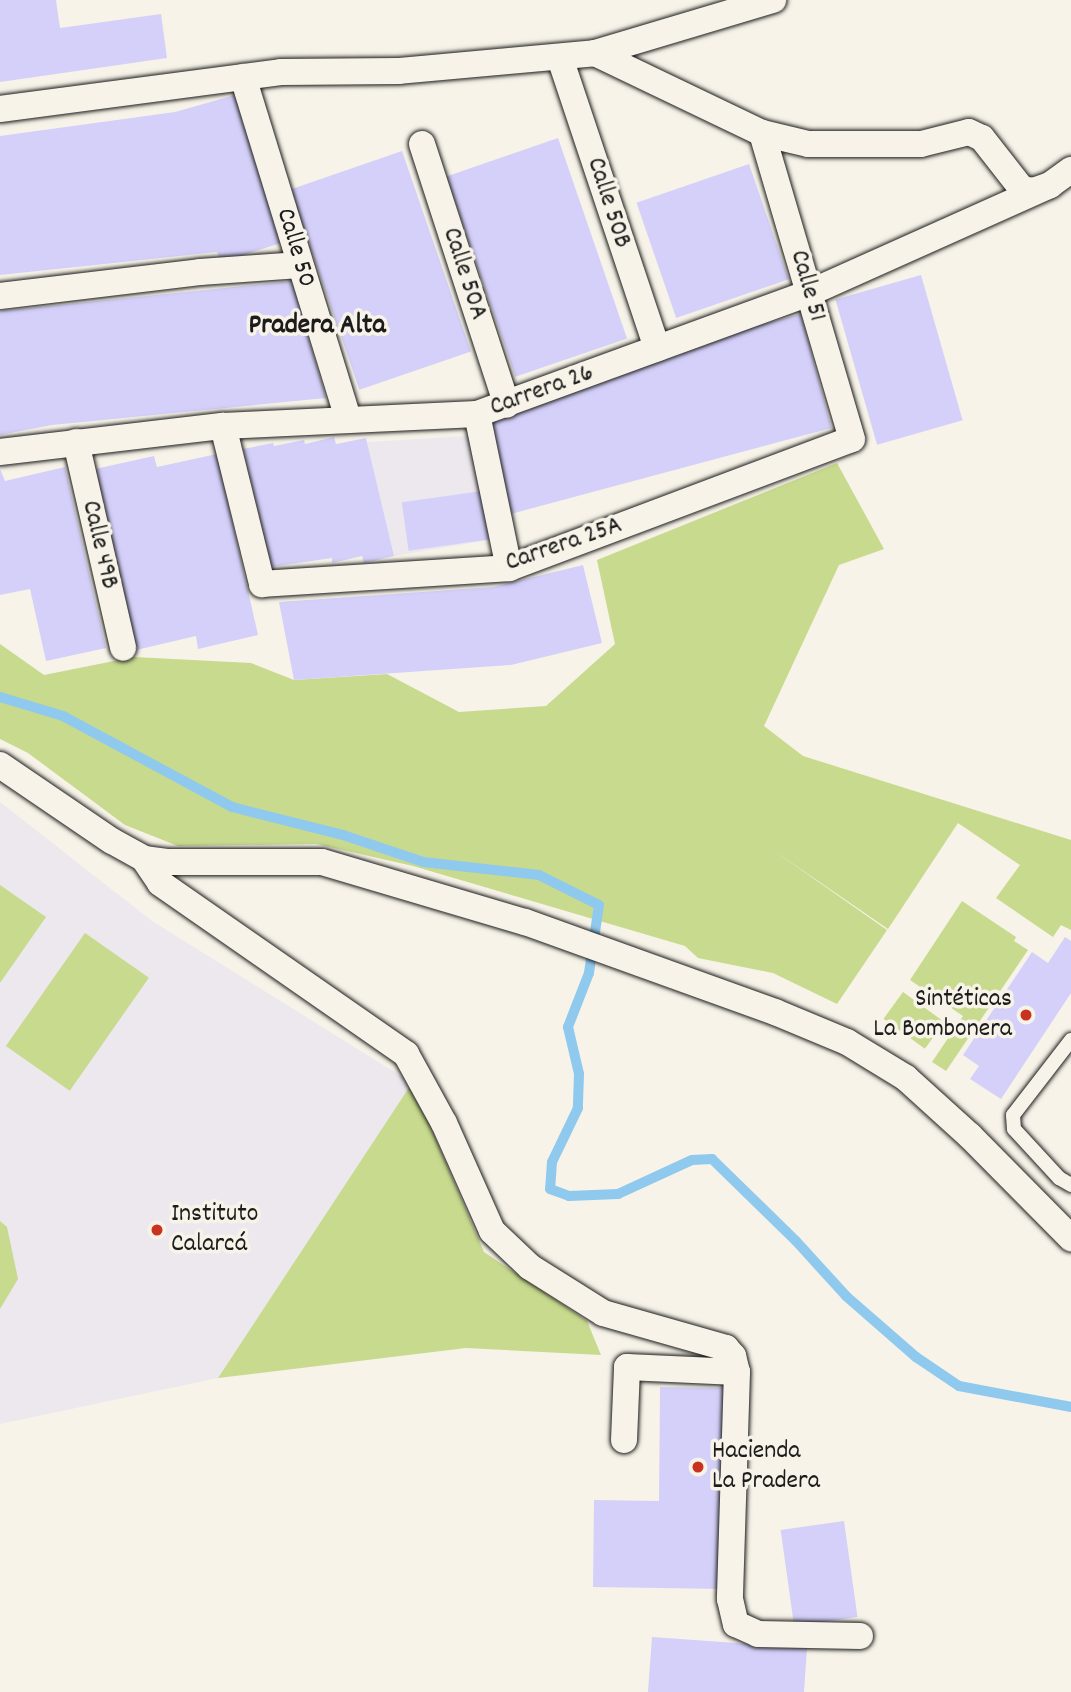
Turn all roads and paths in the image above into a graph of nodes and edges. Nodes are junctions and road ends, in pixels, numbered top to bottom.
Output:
1 (773, 0) edge
2 (595, 53) junction
3 (560, 58) junction
4 (243, 77) junction
5 (0, 109) edge
6 (762, 133) junction
7 (422, 144) dead end
8 (1060, 177) edge
9 (300, 265) junction
10 (809, 293) junction
11 (0, 296) edge
12 (657, 348) junction
13 (507, 405) junction
14 (477, 414) junction
15 (348, 419) junction
16 (223, 426) junction
17 (852, 439) joint
18 (76, 442) junction
19 (0, 452) edge
20 (509, 568) junction
21 (123, 648) dead end
22 (0, 765) edge
23 (144, 859) junction
24 (1071, 1040) edge
25 (1071, 1185) edge
26 (1071, 1238) edge
27 (737, 1372) junction
28 (624, 1440) dead end
29 (860, 1636) dead end

1 - 2 street
2 - 3 street
2 - 6 street
3 - 4 street
3 - 12 street, Calle 50B
4 - 5 street
4 - 9 street, Calle 50
6 - 8 street
6 - 10 street, Calle 51
7 - 13 street, Calle 50A
8 - 10 street, Carrera 26
9 - 11 street
9 - 15 street, Calle 50
10 - 12 street, Carrera 26
10 - 17 street, Calle 51
12 - 13 street, Carrera 26
13 - 14 street, Carrera 26
14 - 15 street, Carrera 26
14 - 20 street
15 - 16 street, Carrera 26
16 - 18 street, Carrera 26
16 - 20 street, Carrera 25A
17 - 20 street, Carrera 25A
18 - 19 street, Carrera 26
18 - 21 street, Calle 49B
22 - 23 street
23 - 26 street
23 - 27 street
24 - 25 lane
27 - 28 street
27 - 29 street

